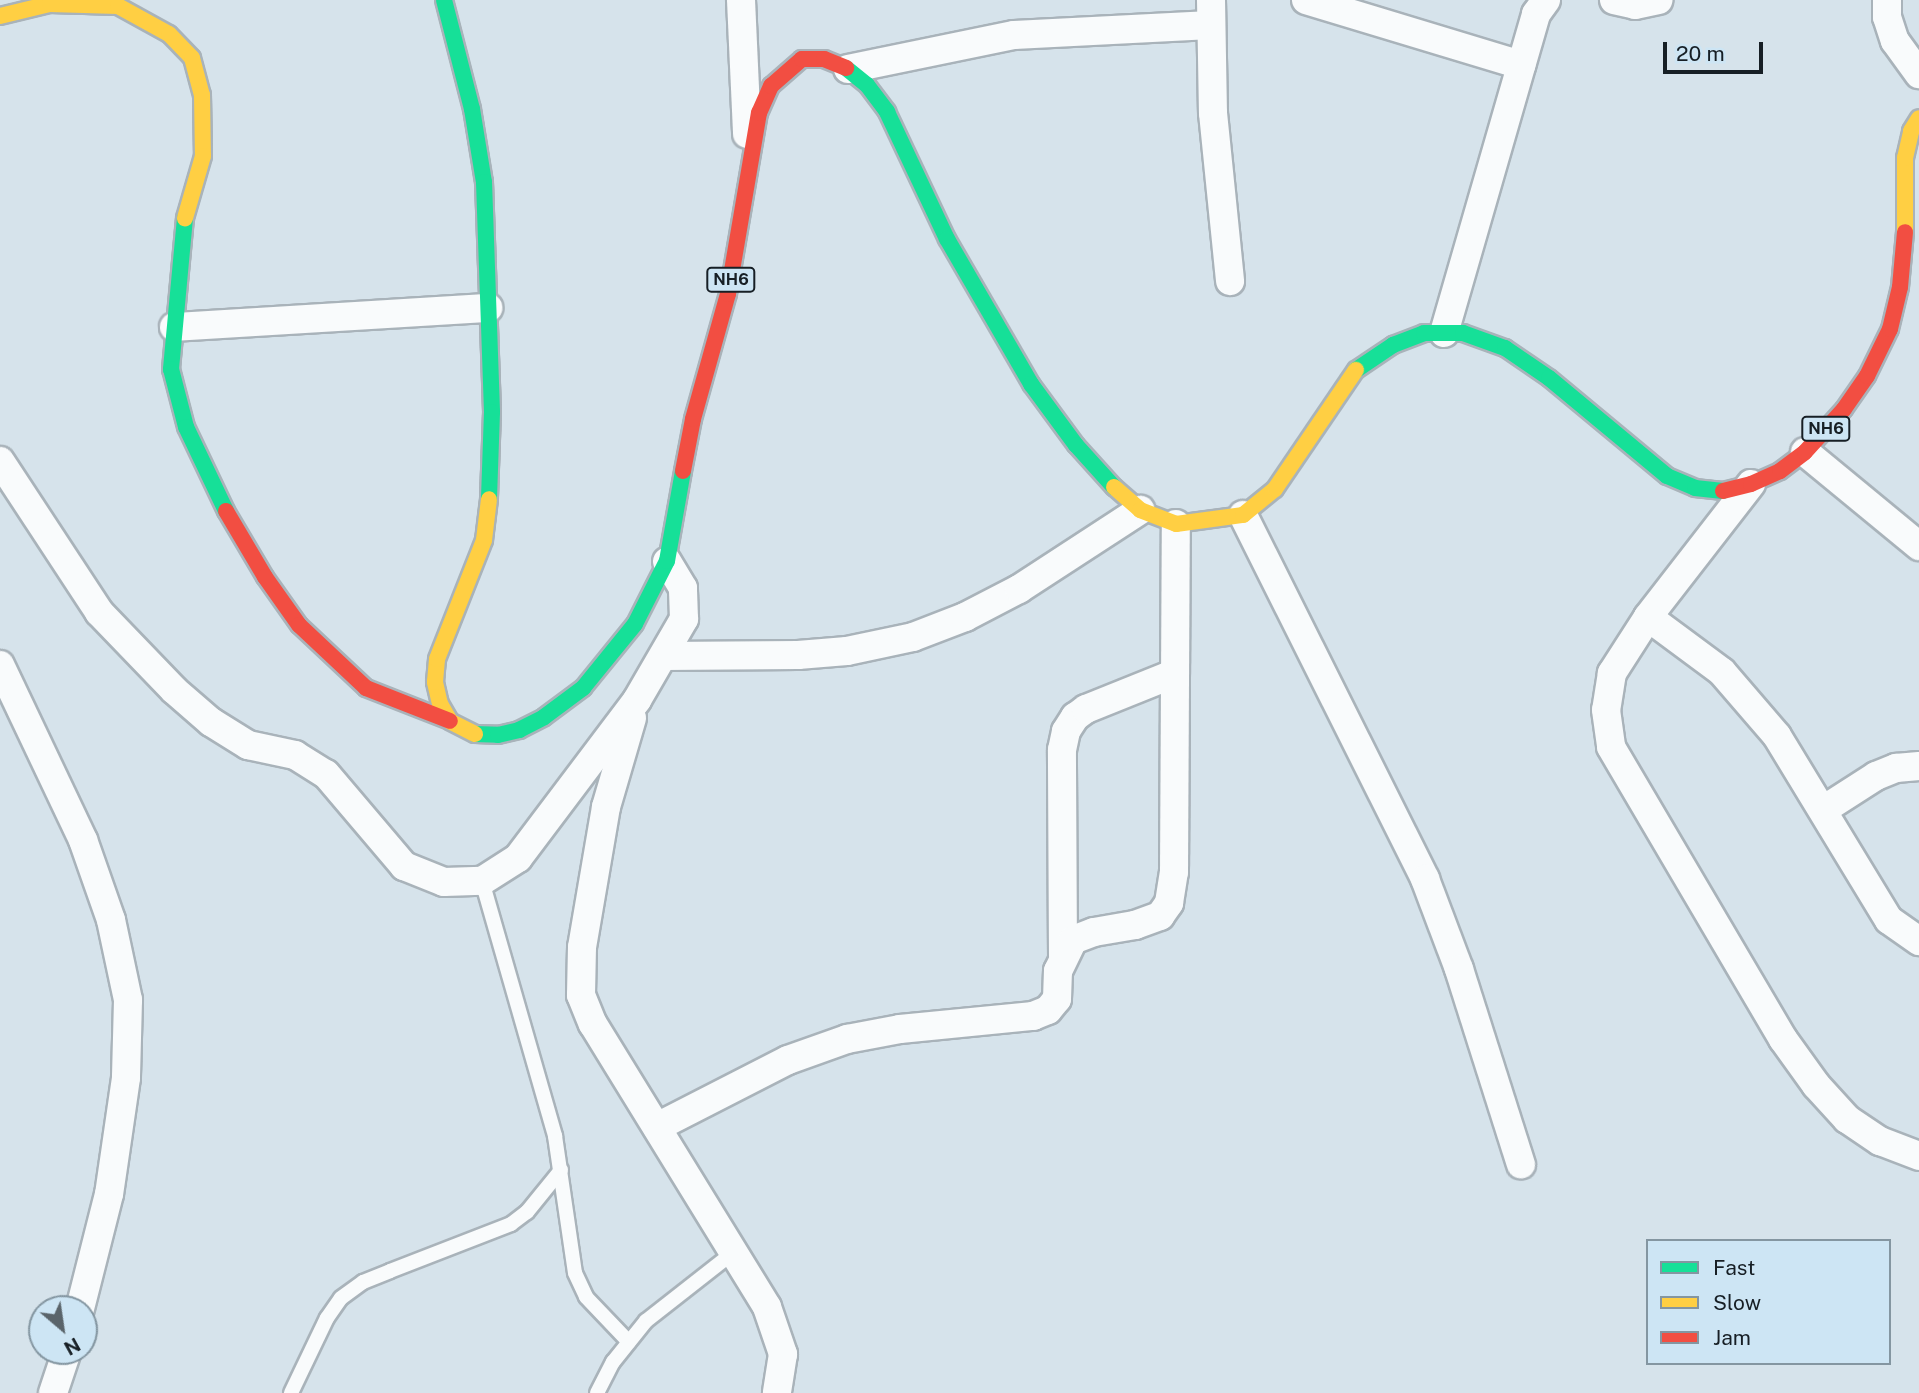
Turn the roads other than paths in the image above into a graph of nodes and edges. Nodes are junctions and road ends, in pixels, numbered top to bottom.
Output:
1 (444, 0) edge
2 (741, 0) edge
3 (1306, 0) edge
4 (1546, 0) edge
5 (1614, 0) edge
6 (1658, 0) edge
7 (1887, 0) edge
8 (118, 3) edge
9 (1211, 13) edge
10 (0, 16) edge
11 (1521, 65) junction
12 (848, 69) junction
13 (1919, 74) edge
14 (1919, 118) edge
15 (748, 163) junction
16 (1230, 281) dead end
17 (488, 308) junction
18 (174, 327) junction
19 (1444, 333) junction
20 (1805, 452) junction
21 (0, 461) edge
22 (1751, 484) junction
23 (1140, 510) junction
24 (1243, 515) junction
25 (1176, 524) junction
26 (1919, 547) edge
27 (667, 561) junction
28 (1648, 617) junction
29 (664, 656) junction
30 (0, 665) edge
31 (1173, 674) junction
32 (637, 700) junction
33 (450, 721) junction
34 (1919, 766) edge
35 (1823, 810) junction
36 (482, 881) junction
37 (1919, 941) edge
38 (1063, 956) junction
39 (657, 1127) junction
40 (1919, 1156) edge
41 (1521, 1164) dead end
42 (561, 1170) junction
43 (734, 1252) junction
44 (83, 1295) edge
45 (629, 1342) junction
46 (62, 1365) edge
47 (53, 1393) edge
48 (292, 1393) edge
49 (597, 1393) edge
50 (777, 1393) edge

1 - 17 main road
2 - 15 street
3 - 11 street
4 - 11 street
5 - 6 street
7 - 13 street
8 - 10 main road
8 - 18 main road
9 - 12 street
9 - 16 street
11 - 19 street
12 - 15 main road, NH6
12 - 23 main road, NH6
14 - 20 main road, NH6
15 - 27 main road, NH6
17 - 18 street
17 - 33 main road
18 - 33 main road
19 - 22 main road, NH6
19 - 24 main road, NH6
20 - 22 main road, NH6
20 - 26 street
21 - 36 street
22 - 28 street
23 - 25 main road, NH6
23 - 29 street
24 - 25 main road, NH6
24 - 41 street
25 - 31 street
27 - 29 street
27 - 33 main road, NH6
28 - 35 street
28 - 40 street
29 - 32 street
30 - 44 street
31 - 38 street
31 - 38 street
32 - 36 street
32 - 39 street
34 - 35 street
35 - 37 street
36 - 42 lane
38 - 39 street
39 - 43 street
42 - 45 lane
42 - 48 lane
43 - 45 lane
43 - 50 street
45 - 49 lane
46 - 47 street

